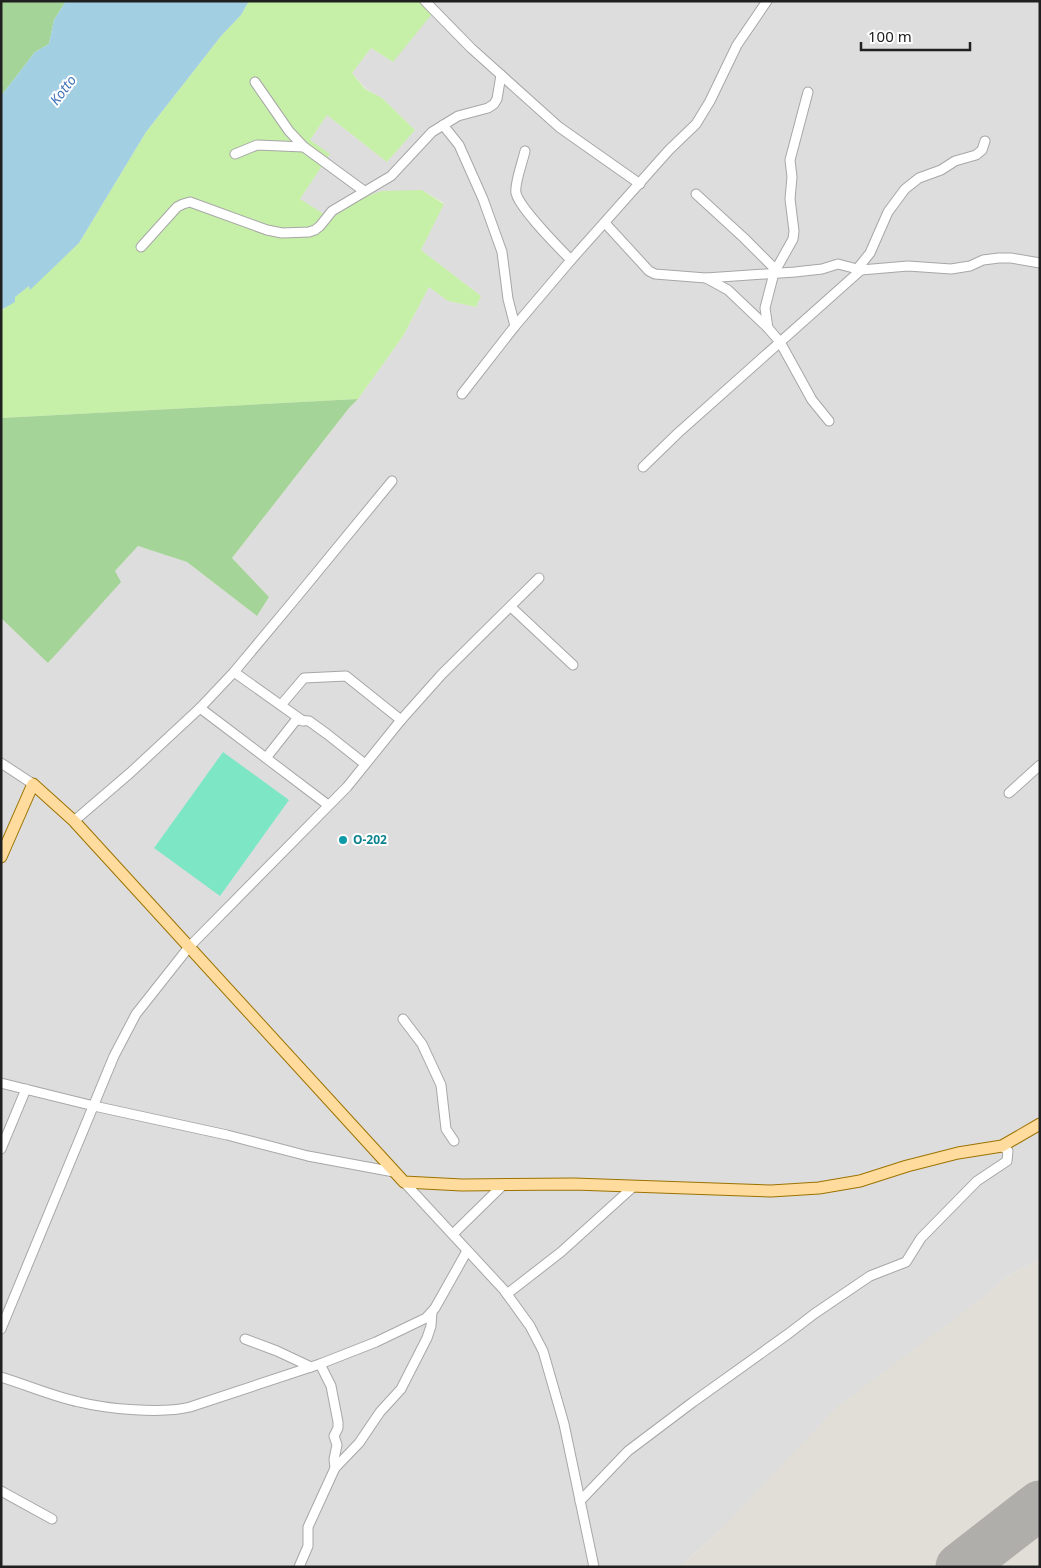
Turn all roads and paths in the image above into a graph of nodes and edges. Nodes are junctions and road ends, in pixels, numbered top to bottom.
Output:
1 (426, 1) edge
2 (766, 1) edge
3 (501, 75) junction
4 (255, 82) dead end
5 (808, 92) dead end
6 (443, 125) junction
7 (985, 142) dead end
8 (304, 147) junction
9 (525, 151) dead end
10 (234, 154) dead end
11 (640, 184) junction
12 (364, 191) junction
13 (696, 194) dead end
14 (605, 223) junction
15 (141, 247) dead end
16 (571, 260) junction
17 (1040, 263) edge
18 (860, 269) junction
19 (774, 271) junction
20 (706, 278) junction
21 (515, 326) junction
22 (768, 328) junction
23 (780, 342) junction
24 (462, 394) dead end
25 (829, 421) dead end
26 (643, 467) dead end
27 (392, 481) dead end
28 (539, 578) dead end
29 (511, 606) junction
30 (573, 665) dead end
31 (234, 672) junction
32 (281, 705) junction
33 (200, 708) junction
34 (401, 720) junction
35 (303, 721) junction
36 (266, 758) junction
37 (1, 763) edge
38 (365, 764) junction
39 (1040, 765) edge
40 (33, 784) junction
41 (1010, 793) dead end
42 (328, 805) junction
43 (74, 821) junction
44 (1, 857) edge
45 (189, 947) junction
46 (403, 1019) dead end
47 (1, 1083) edge
48 (26, 1089) junction
49 (94, 1106) junction
50 (1040, 1124) edge
51 (454, 1141) dead end
52 (1002, 1146) junction
53 (1, 1149) edge
54 (394, 1172) junction
55 (404, 1182) junction
56 (504, 1184) junction
57 (632, 1187) junction
58 (453, 1234) junction
59 (467, 1251) junction
60 (507, 1294) junction
61 (432, 1312) junction
62 (1, 1329) edge
63 (245, 1339) dead end
64 (316, 1365) junction
65 (1, 1377) edge
66 (335, 1468) junction
67 (1, 1491) edge
68 (580, 1501) junction
69 (52, 1519) dead end
70 (299, 1567) edge
71 (594, 1567) edge

1 - 3 street
2 - 11 street
3 - 6 street
3 - 11 street
4 - 8 street
5 - 19 street
6 - 12 street
6 - 21 street
7 - 18 street
8 - 10 street
8 - 12 street
9 - 16 street
11 - 14 street
12 - 15 street
13 - 19 street
14 - 16 street
14 - 20 street
16 - 21 street
17 - 18 street
18 - 19 street
18 - 23 street
19 - 20 street
19 - 22 street
20 - 22 street
21 - 24 street
22 - 23 street
23 - 25 street
23 - 26 street
27 - 31 street
28 - 29 street
29 - 30 street
29 - 34 street
31 - 32 street
31 - 33 street
32 - 34 street
32 - 35 street
33 - 36 street
33 - 43 street
34 - 38 street
35 - 36 street
35 - 38 street
36 - 42 street
37 - 40 street
38 - 42 street
39 - 41 street
40 - 43 main road
40 - 44 main road
42 - 45 street
43 - 45 main road
45 - 49 street
45 - 54 main road
46 - 51 street
47 - 48 street
48 - 49 street
48 - 53 street
49 - 54 street
49 - 62 street
50 - 52 main road
52 - 57 main road
52 - 68 street
54 - 55 main road
55 - 56 main road
55 - 58 street
56 - 57 main road
56 - 58 street
57 - 60 street
58 - 59 street
59 - 60 street
59 - 61 street
60 - 68 street
61 - 64 street
61 - 66 street
63 - 64 street
64 - 65 street
64 - 66 street
66 - 70 street
67 - 69 street
68 - 71 street

